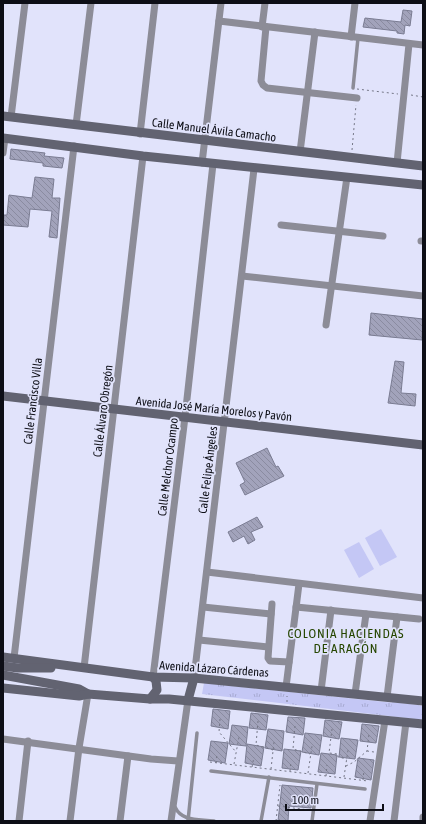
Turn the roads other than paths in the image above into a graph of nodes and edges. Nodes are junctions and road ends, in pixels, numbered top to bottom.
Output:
1 (25, 3) edge
2 (91, 3) edge
3 (155, 3) edge
4 (221, 3) edge
5 (265, 3) edge
6 (355, 3) edge
7 (219, 22) junction
8 (264, 27) junction
9 (315, 32) junction
10 (354, 37) junction
11 (409, 44) junction
12 (423, 45) edge
13 (353, 88) road end
14 (307, 92) junction
15 (357, 98) road end
16 (7, 117) edge
17 (76, 125) junction
18 (140, 134) junction
19 (4, 138) edge
20 (205, 141) junction
21 (74, 146) junction
22 (300, 152) junction
23 (3, 153) edge
24 (143, 156) junction
25 (202, 162) junction
26 (397, 163) junction
27 (213, 164) junction
28 (423, 166) edge
29 (254, 169) junction
30 (347, 177) junction
31 (423, 185) edge
32 (281, 225) dead end
33 (338, 232) junction
34 (383, 236) dead end
35 (242, 276) junction
36 (332, 287) junction
37 (423, 296) edge
38 (326, 325) dead end
39 (3, 396) edge
40 (44, 402) junction
41 (114, 410) junction
42 (185, 417) junction
43 (224, 422) junction
44 (423, 444) edge
45 (207, 572) junction
46 (299, 584) junction
47 (423, 598) edge
48 (272, 604) dead end
49 (203, 607) junction
50 (296, 607) junction
51 (331, 610) junction
52 (271, 614) junction
53 (366, 614) junction
54 (397, 616) junction
55 (419, 619) dead end
56 (199, 640) junction
57 (268, 647) junction
58 (3, 657) edge
59 (14, 658) junction
60 (289, 662) junction
61 (3, 666) edge
62 (84, 668) junction
63 (17, 672) junction
64 (3, 675) edge
65 (153, 677) junction
66 (194, 678) junction
67 (287, 687) junction
68 (3, 688) edge
69 (321, 691) junction
70 (88, 694) junction
71 (355, 694) junction
72 (387, 697) junction
73 (150, 699) junction
74 (188, 700) junction
75 (423, 701) edge
76 (385, 720) junction
77 (406, 722) junction
78 (423, 724) edge
79 (197, 733) dead end
80 (3, 739) edge
81 (28, 742) junction
82 (79, 748) junction
83 (128, 756) junction
84 (178, 761) junction
85 (211, 771) dead end
86 (269, 777) junction
87 (317, 784) junction
88 (365, 789) dead end
89 (174, 804) junction
90 (423, 816) edge
91 (188, 820) edge
92 (394, 820) edge
93 (19, 821) edge
94 (70, 821) edge
95 (120, 821) edge
96 (171, 821) edge
97 (214, 821) edge
98 (261, 821) edge
99 (312, 821) edge
100 (370, 821) edge
101 (422, 821) edge

1 - 16 street
2 - 17 street
3 - 18 street
4 - 7 street
5 - 8 street
6 - 10 street
7 - 8 street
7 - 20 street
8 - 9 street
8 - 14 street
9 - 10 street
9 - 14 street
10 - 11 street
10 - 13 lane
11 - 12 street
11 - 26 street
14 - 15 street
14 - 22 street
16 - 17 street, Calle Manuel Ávila Camacho
17 - 18 street, Calle Manuel Ávila Camacho
18 - 20 street, Calle Manuel Ávila Camacho
19 - 21 street
19 - 23 street
20 - 22 street, Calle Manuel Ávila Camacho
20 - 25 street
21 - 24 street
21 - 40 street, Calle Francisco Villa
22 - 26 street, Calle Manuel Ávila Camacho
24 - 25 street
24 - 41 street, Calle Álvaro Obregón
25 - 27 street
26 - 28 street, Calle Manuel Ávila Camacho
27 - 29 street
27 - 42 street, Calle Melchor Ocampo
29 - 30 street
29 - 35 street, Calle Felipe Ángeles
30 - 31 street
30 - 33 street
32 - 33 street
33 - 34 street
33 - 36 street
35 - 36 street
35 - 43 street, Calle Felipe Ángeles
36 - 37 street
36 - 38 street
39 - 40 street, Avenida José María Morelos y Pavón
40 - 41 street, Avenida José María Morelos y Pavón
40 - 59 street, Calle Francisco Villa
41 - 42 street, Avenida José María Morelos y Pavón
41 - 62 street, Calle Álvaro Obregón
42 - 43 street, Avenida José María Morelos y Pavón
42 - 65 street, Calle Melchor Ocampo
43 - 44 street, Avenida José María Morelos y Pavón
43 - 45 street, Calle Felipe Ángeles
45 - 46 street
45 - 49 street, Calle Felipe Ángeles
46 - 47 street
46 - 50 street
48 - 52 street
49 - 52 street
49 - 56 street, Calle Felipe Ángeles
50 - 51 street
50 - 60 street
51 - 53 street
51 - 69 street
52 - 57 street
53 - 54 street
53 - 71 street
54 - 55 street
54 - 72 street
56 - 57 street
56 - 66 street, Calle Felipe Ángeles
57 - 60 street
58 - 59 street, Avenida Lázaro Cárdenas
59 - 62 street, Avenida Lázaro Cárdenas
60 - 67 street
61 - 63 street
62 - 63 street
62 - 65 street, Avenida Lázaro Cárdenas
63 - 64 street
63 - 70 street
65 - 66 street, Avenida Lázaro Cárdenas
65 - 73 street
66 - 67 street, Avenida Lázaro Cárdenas
66 - 74 street
67 - 69 street, Avenida Lázaro Cárdenas
68 - 70 street
69 - 71 street, Avenida Lázaro Cárdenas
70 - 73 street
70 - 82 street
71 - 72 street, Avenida Lázaro Cárdenas
72 - 75 street, Avenida Lázaro Cárdenas
73 - 74 street
74 - 76 street
74 - 84 street
76 - 77 street
76 - 100 street
77 - 78 street
77 - 92 street
79 - 91 lane
80 - 81 street
81 - 82 street
81 - 93 street
82 - 83 street
82 - 94 street
83 - 84 street
83 - 95 street
84 - 89 street
85 - 86 lane
86 - 87 lane
86 - 98 lane
87 - 88 lane
87 - 99 lane
89 - 91 lane
89 - 96 street
90 - 101 street
91 - 97 lane

